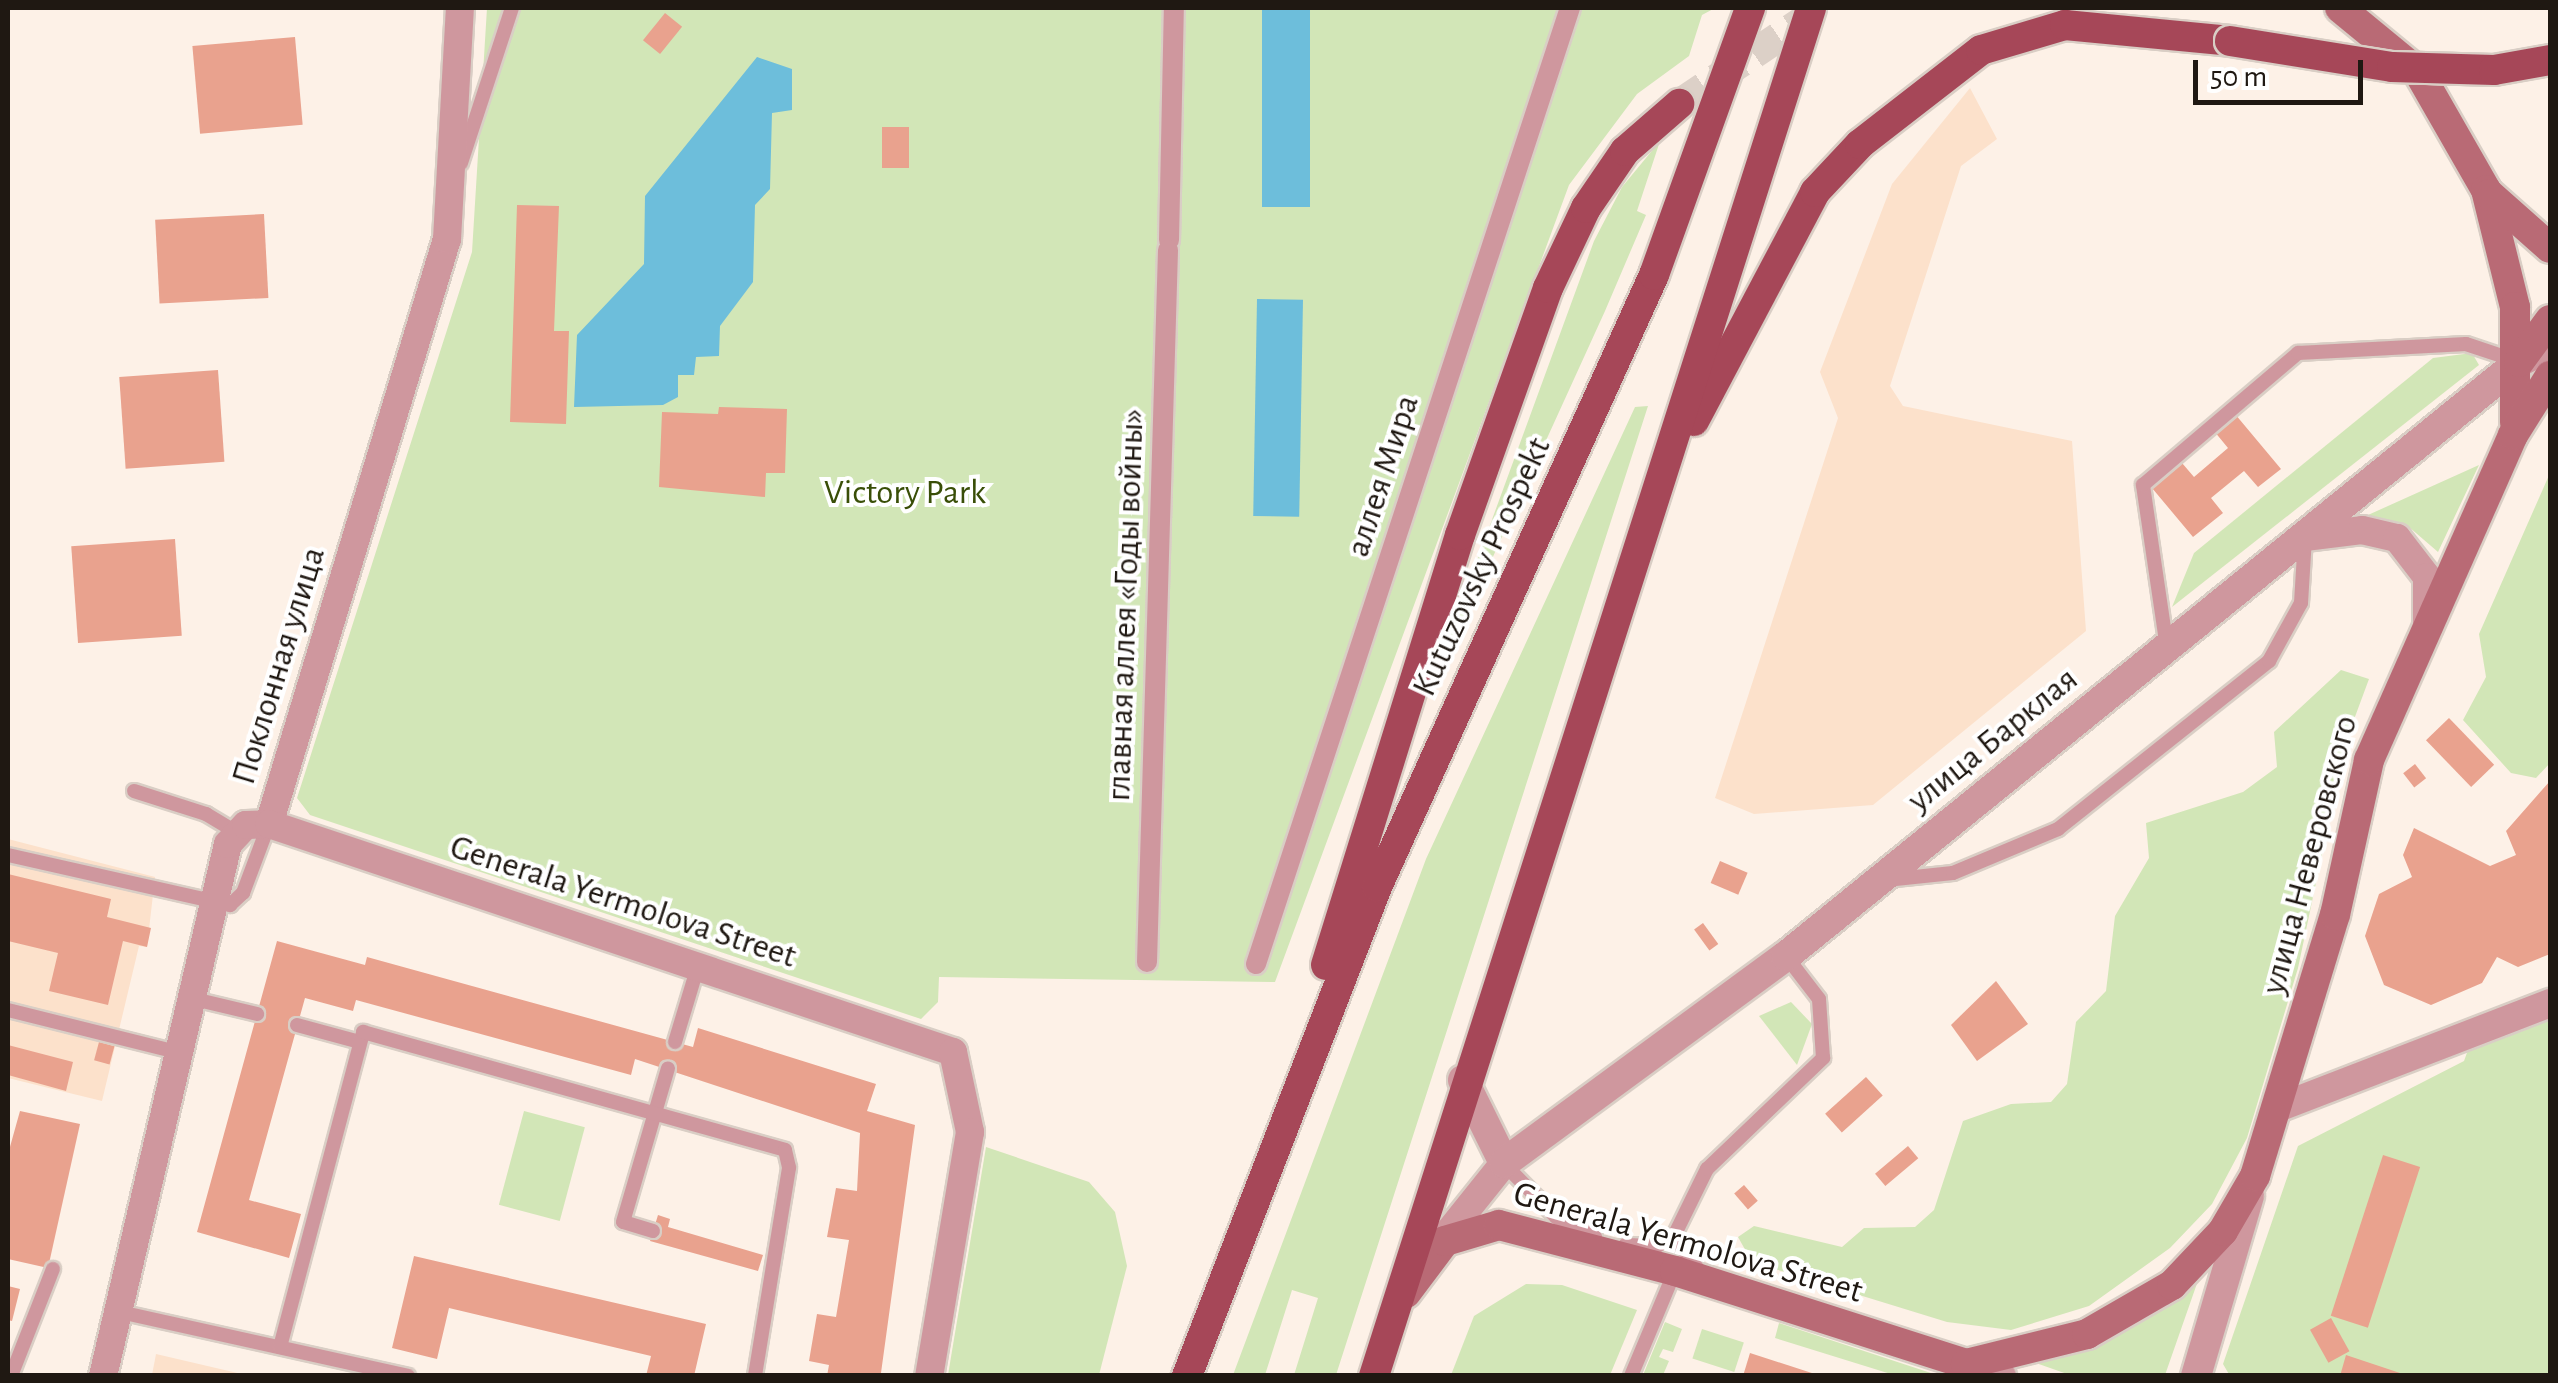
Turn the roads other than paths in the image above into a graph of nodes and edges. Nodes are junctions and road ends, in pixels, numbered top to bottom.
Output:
1 (460, 8) edge
2 (512, 8) edge
3 (1174, 8) edge
4 (1570, 8) edge
5 (1750, 8) edge
6 (1810, 8) edge
7 (2340, 8) edge
8 (2550, 60) edge
9 (1678, 104) tunnel mouth
10 (456, 180) junction
11 (2486, 190) junction
12 (2550, 248) edge
13 (2550, 320) edge
14 (2550, 346) edge
15 (2519, 362) junction
16 (2550, 376) edge
17 (2513, 435) junction
18 (2306, 536) junction
19 (1626, 575) junction
20 (2426, 622) junction
21 (2167, 648) junction
22 (134, 792) dead end
23 (268, 824) junction
24 (236, 832) junction
25 (8, 855) edge
26 (1878, 881) junction
27 (218, 903) junction
28 (1786, 956) junction
29 (1147, 962) dead end
30 (1256, 964) dead end
31 (698, 966) junction
32 (194, 999) junction
33 (2550, 1003) edge
34 (8, 1010) edge
35 (257, 1014) dead end
36 (297, 1025) dead end
37 (360, 1042) junction
38 (676, 1042) dead end
39 (181, 1053) junction
40 (668, 1068) dead end
41 (1463, 1080) junction
42 (2278, 1108) junction
43 (656, 1109) junction
44 (1267, 1153) junction
45 (1504, 1163) junction
46 (2255, 1176) junction
47 (653, 1232) dead end
48 (1674, 1236) junction
49 (1431, 1254) junction
50 (53, 1269) dead end
51 (1675, 1271) junction
52 (1712, 1282) junction
53 (120, 1312) junction
54 (1392, 1317) junction
55 (280, 1346) junction
56 (1965, 1370) edge
57 (10, 1376) edge
58 (103, 1376) edge
59 (408, 1376) edge
60 (755, 1376) edge
61 (929, 1376) edge
62 (1187, 1376) edge
63 (1374, 1376) edge
64 (1631, 1376) edge
65 (2001, 1376) edge
66 (2196, 1376) edge

1 - 10 street, Поклонная улица
2 - 10 lane
3 - 29 street, главная аллея «Годы войны»
4 - 30 street, аллея Мира
5 - 44 main road, Kutuzovsky Prospekt
6 - 19 main road
7 - 11 main road
8 - 19 main road, bridge
9 - 44 main road
10 - 23 street, Поклонная улица
11 - 12 main road
11 - 15 main road
13 - 15 main road, улица Барклая
14 - 15 street, улица Барклая
15 - 17 main road
15 - 18 street, улица Барклая
15 - 21 lane
16 - 17 main road, улица Неверовского
17 - 20 main road, улица Неверовского
18 - 20 street
18 - 21 street, улица Барклая
18 - 26 lane
19 - 41 main road
20 - 42 main road, улица Неверовского
21 - 26 street, улица Барклая
22 - 24 lane
23 - 24 street, Поклонная улица
23 - 27 lane
23 - 31 street, Generala Yermolova Street
24 - 27 street, Поклонная улица
25 - 27 lane
26 - 28 street, улица Барклая
27 - 32 street, Поклонная улица
28 - 45 street, улица Барклая
28 - 48 lane
31 - 38 lane
31 - 61 street, Generala Yermolova Street
32 - 35 lane
32 - 39 street, Поклонная улица
33 - 42 street
34 - 39 lane
36 - 37 lane
37 - 43 lane
37 - 55 lane
39 - 53 street, Поклонная улица
40 - 43 lane
41 - 45 street
41 - 54 main road
42 - 46 main road, улица Неверовского
43 - 47 lane
43 - 60 lane
44 - 62 main road
45 - 48 lane
45 - 49 street
46 - 56 main road
46 - 66 street, улица Неверовского
48 - 52 lane
49 - 51 main road, Generala Yermolova Street
49 - 54 main road, Generala Yermolova Street
50 - 57 lane
51 - 52 main road, Generala Yermolova Street
51 - 64 lane
52 - 56 main road, Generala Yermolova Street
53 - 55 lane
53 - 58 street, Поклонная улица
54 - 63 main road
55 - 59 lane
56 - 65 street, Generala Yermolova Street

